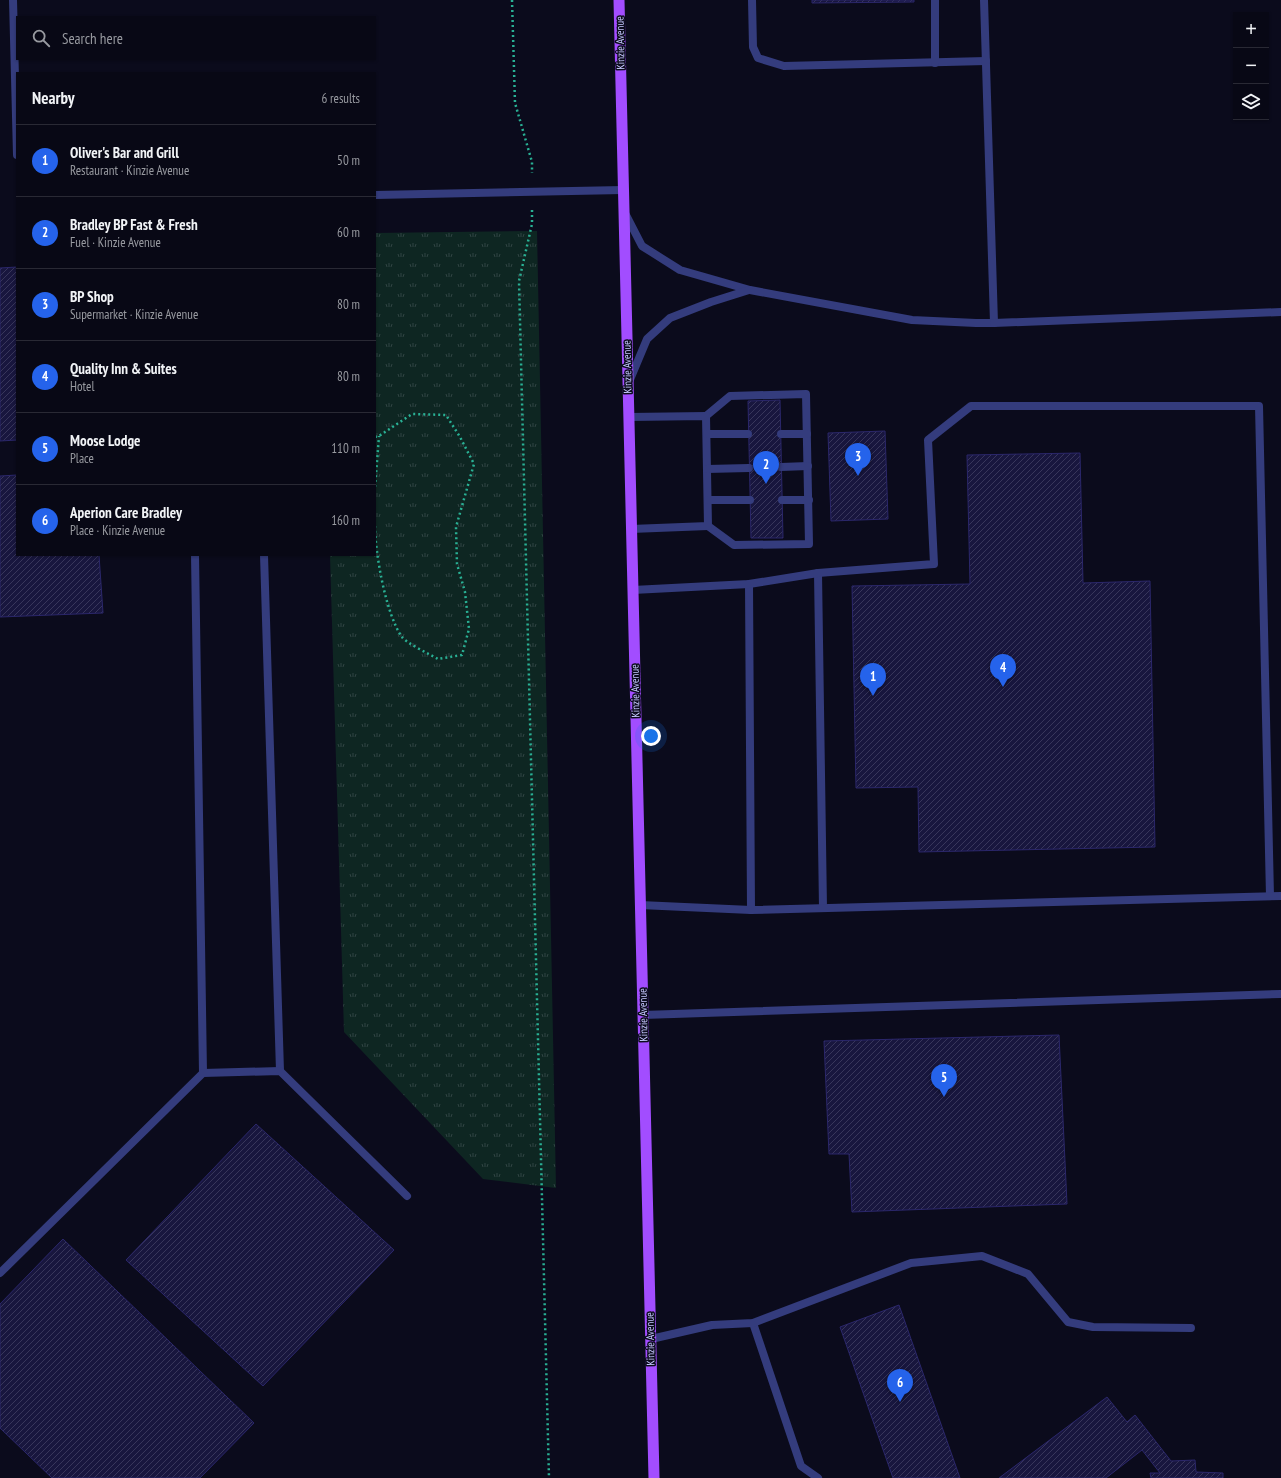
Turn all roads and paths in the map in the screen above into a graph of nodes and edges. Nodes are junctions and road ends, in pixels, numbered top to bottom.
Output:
1 (13, 0) edge
2 (512, 0) edge
3 (619, 0) edge
4 (752, 0) edge
5 (935, 0) edge
6 (984, 0) edge
7 (986, 61) junction
8 (936, 62) junction
9 (16, 116) edge
10 (623, 190) junction
11 (532, 192) junction
12 (376, 195) edge
13 (624, 210) junction
14 (750, 290) junction
15 (1281, 312) edge
16 (994, 323) junction
17 (628, 386) junction
18 (628, 416) junction
19 (706, 416) junction
20 (707, 434) junction
21 (748, 434) dead end
22 (781, 434) dead end
23 (807, 434) junction
24 (379, 436) junction
25 (376, 437) edge
26 (808, 466) junction
27 (781, 467) dead end
28 (749, 468) dead end
29 (707, 469) junction
30 (376, 474) edge
31 (708, 500) junction
32 (750, 500) dead end
33 (782, 500) dead end
34 (809, 500) junction
35 (708, 526) junction
36 (631, 529) junction
37 (376, 549) edge
38 (195, 556) edge
39 (264, 556) edge
40 (818, 573) junction
41 (749, 584) junction
42 (633, 590) junction
43 (1270, 896) junction
44 (1281, 896) edge
45 (640, 905) junction
46 (823, 908) junction
47 (751, 910) junction
48 (1281, 994) edge
49 (643, 1015) junction
50 (280, 1071) junction
51 (203, 1073) junction
52 (407, 1196) dead end
53 (0, 1273) edge
54 (753, 1323) junction
55 (1191, 1328) dead end
56 (650, 1339) junction
57 (549, 1478) edge
58 (654, 1478) edge
59 (818, 1478) edge

1 - 9 lane
2 - 11 path
3 - 10 main road, Kinzie Avenue
4 - 8 lane
5 - 8 lane
6 - 7 lane
7 - 8 lane
7 - 16 lane
10 - 11 lane
10 - 13 main road, Kinzie Avenue
11 - 12 lane
11 - 57 path
13 - 14 lane
13 - 17 main road, Kinzie Avenue
14 - 16 lane
14 - 17 lane
15 - 16 lane
17 - 18 main road, Kinzie Avenue
18 - 19 lane
18 - 36 main road, Kinzie Avenue
19 - 20 lane
19 - 23 lane
20 - 21 lane
20 - 29 lane
22 - 23 lane
23 - 26 lane
24 - 25 path
24 - 30 path
24 - 37 path
26 - 27 lane
26 - 34 lane
28 - 29 lane
29 - 31 lane
31 - 32 lane
31 - 35 lane
33 - 34 lane
34 - 35 lane
35 - 36 lane
36 - 42 main road, Kinzie Avenue
38 - 51 lane
39 - 50 lane
40 - 41 lane
40 - 43 lane
40 - 46 lane
41 - 42 lane
41 - 47 lane
42 - 45 main road, Kinzie Avenue
43 - 44 lane
43 - 46 lane
45 - 47 lane
45 - 49 main road, Kinzie Avenue
46 - 47 lane
48 - 49 lane
49 - 56 main road, Kinzie Avenue
50 - 51 lane
50 - 52 lane
51 - 53 lane
54 - 55 lane
54 - 56 lane
54 - 59 lane
56 - 58 main road, Kinzie Avenue

